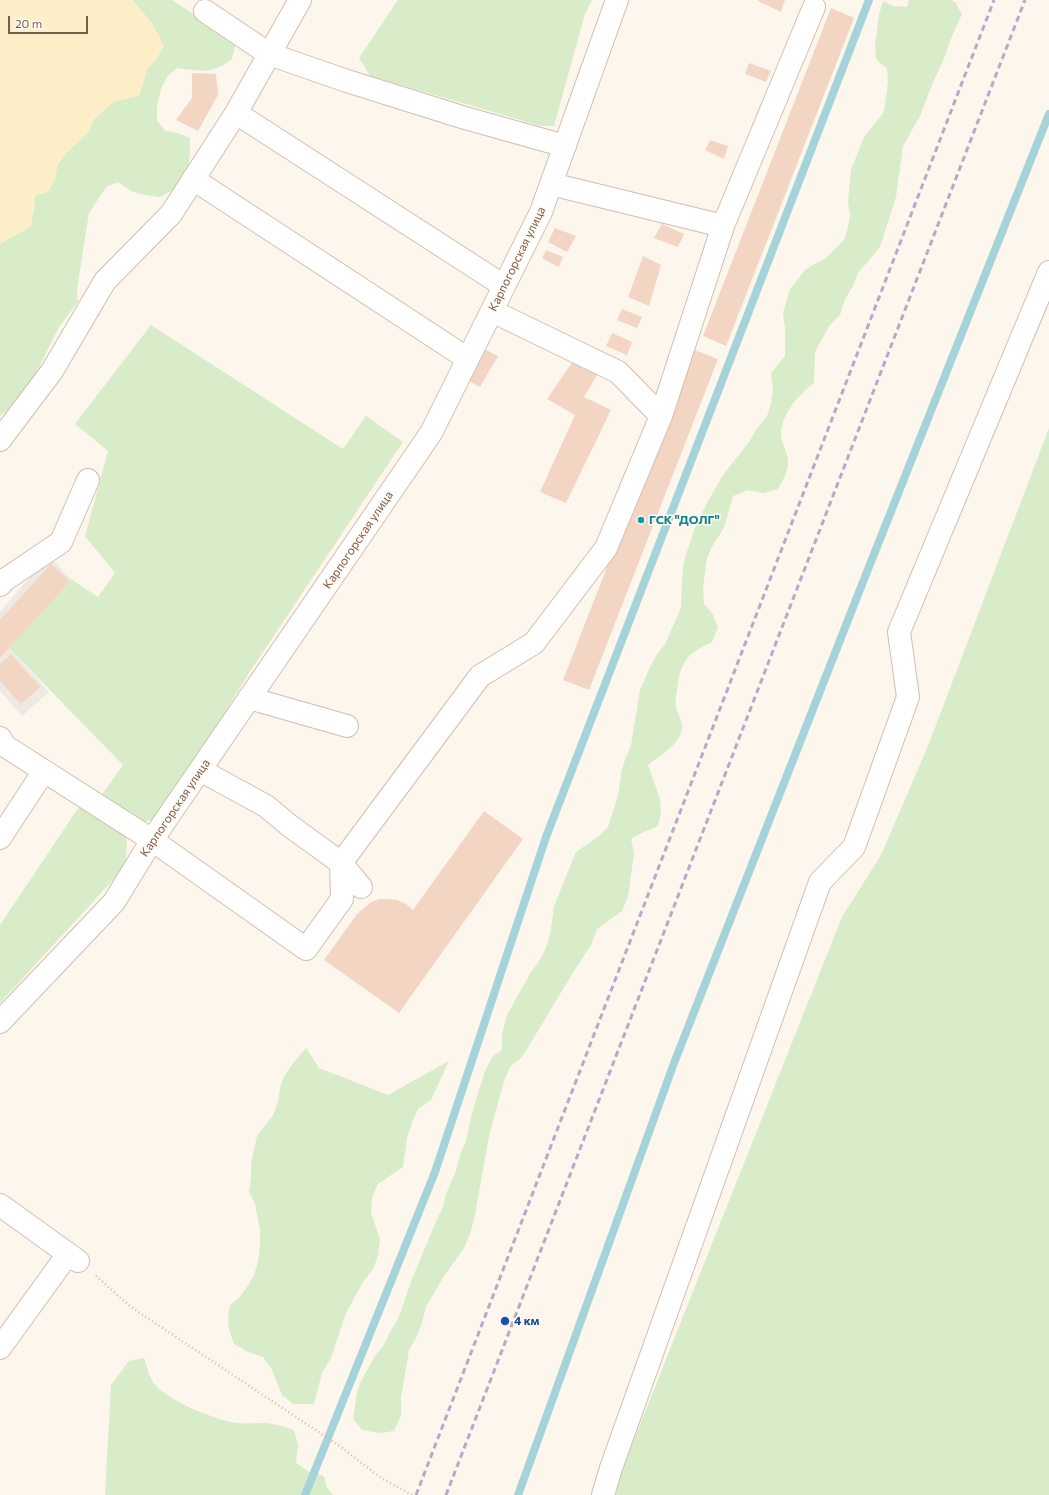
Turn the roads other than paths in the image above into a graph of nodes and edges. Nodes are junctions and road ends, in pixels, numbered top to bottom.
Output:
1 (300, 0) edge
2 (617, 0) edge
3 (203, 4) edge
4 (814, 7) dead end
5 (269, 54) junction
6 (236, 113) junction
7 (565, 146) junction
8 (193, 179) junction
9 (551, 184) junction
10 (723, 226) junction
11 (1049, 272) edge
12 (504, 286) junction
13 (492, 311) junction
14 (468, 359) junction
15 (660, 416) junction
16 (0, 440) edge
17 (88, 480) dead end
18 (0, 585) edge
19 (249, 698) junction
20 (347, 726) dead end
21 (0, 738) edge
22 (200, 770) junction
23 (44, 771) junction
24 (0, 838) edge
25 (152, 840) junction
26 (341, 863) junction
27 (361, 887) dead end
28 (0, 1022) edge
29 (0, 1205) edge
30 (0, 1348) edge
31 (603, 1495) edge

1 - 5 street
2 - 7 street, Карпогорская улица
3 - 5 street
4 - 10 street
5 - 6 street
5 - 7 street
6 - 8 street
6 - 12 street
7 - 9 street, Карпогорская улица
8 - 14 street
8 - 16 street
9 - 10 street
9 - 12 street, Карпогорская улица
10 - 15 street
11 - 31 street
12 - 13 street, Карпогорская улица
13 - 14 street, Карпогорская улица
13 - 15 street
14 - 19 street, Карпогорская улица
15 - 26 street
17 - 18 street
19 - 20 street
19 - 22 street, Карпогорская улица
21 - 23 street
22 - 25 street, Карпогорская улица
22 - 26 street
23 - 24 street
23 - 25 street
25 - 26 street
25 - 28 street, Карпогорская улица
26 - 27 street
29 - 30 street

